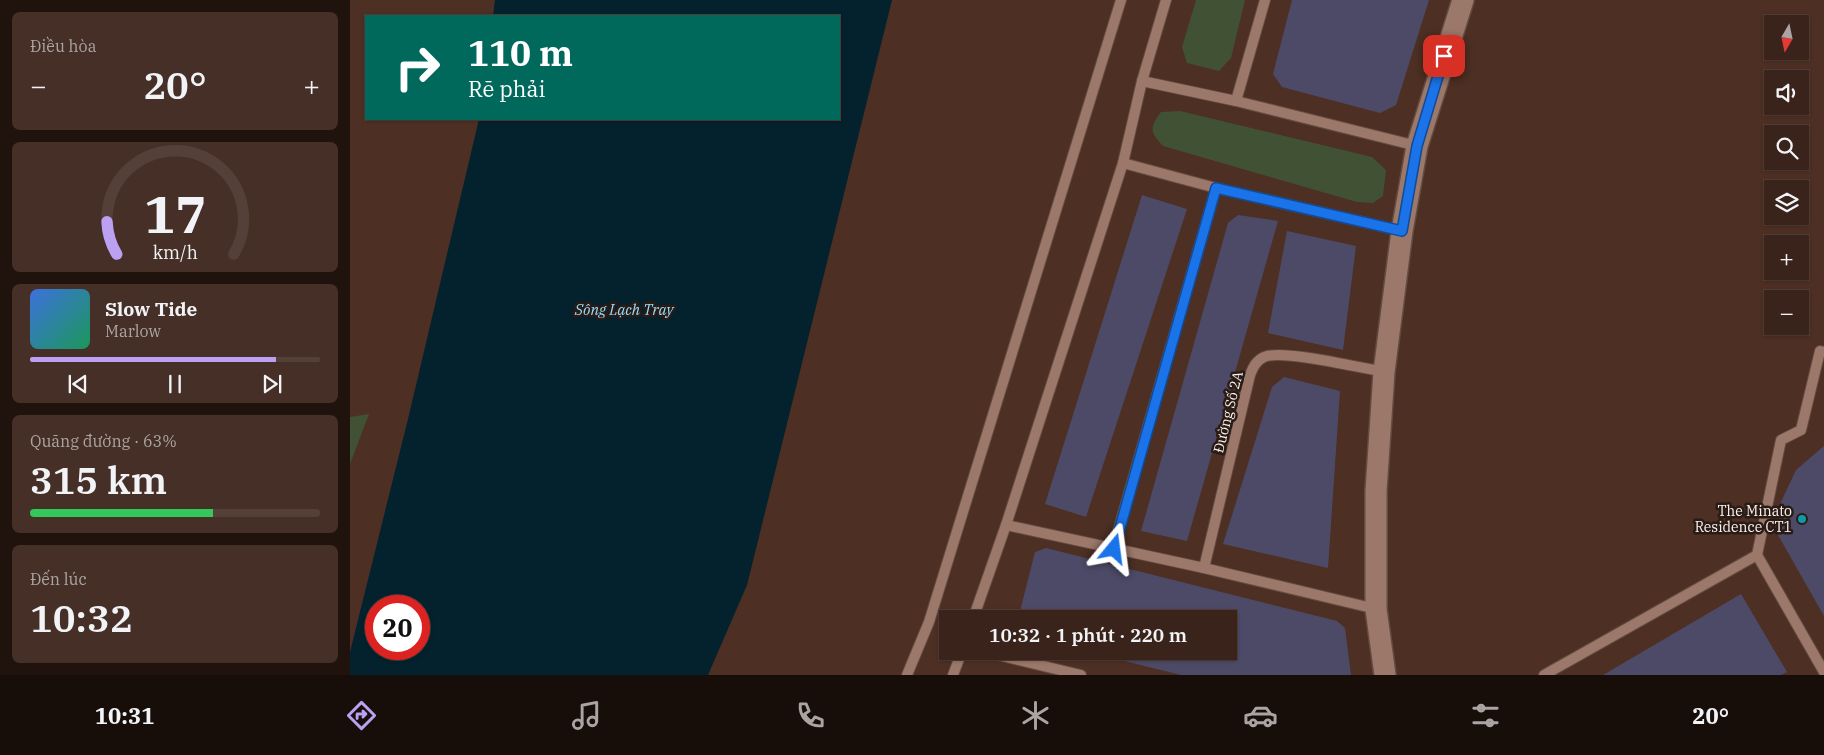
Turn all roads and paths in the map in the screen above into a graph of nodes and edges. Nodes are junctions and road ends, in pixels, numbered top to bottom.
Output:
1 (1121, 0) edge
2 (1166, 0) edge
3 (1265, 0) edge
4 (1463, 0) edge
5 (1142, 81) junction
6 (1236, 102) junction
7 (1417, 146) junction
8 (1123, 163) junction
9 (1216, 188) junction
10 (1402, 231) junction
11 (1824, 352) edge
12 (1384, 372) junction
13 (1006, 525) junction
14 (1114, 549) junction
15 (1757, 555) junction
16 (1204, 568) junction
17 (1376, 608) junction
18 (976, 610) edge
19 (959, 660) edge
20 (1018, 660) edge
21 (1824, 672) edge
22 (908, 675) edge
23 (953, 675) edge
24 (1081, 675) edge
25 (1385, 675) edge
26 (1544, 675) edge

1 - 22 lane
2 - 5 lane
3 - 6 lane
4 - 7 street
5 - 6 lane
5 - 8 lane
6 - 7 lane
7 - 10 street
8 - 9 lane
8 - 13 lane
9 - 10 lane
9 - 14 lane
10 - 12 street
11 - 15 lane
12 - 16 lane, Đường Số 2A
12 - 17 street
13 - 14 lane
13 - 18 lane
14 - 16 lane
15 - 21 lane
15 - 26 lane
16 - 17 lane
17 - 25 street
19 - 23 lane
20 - 24 lane

